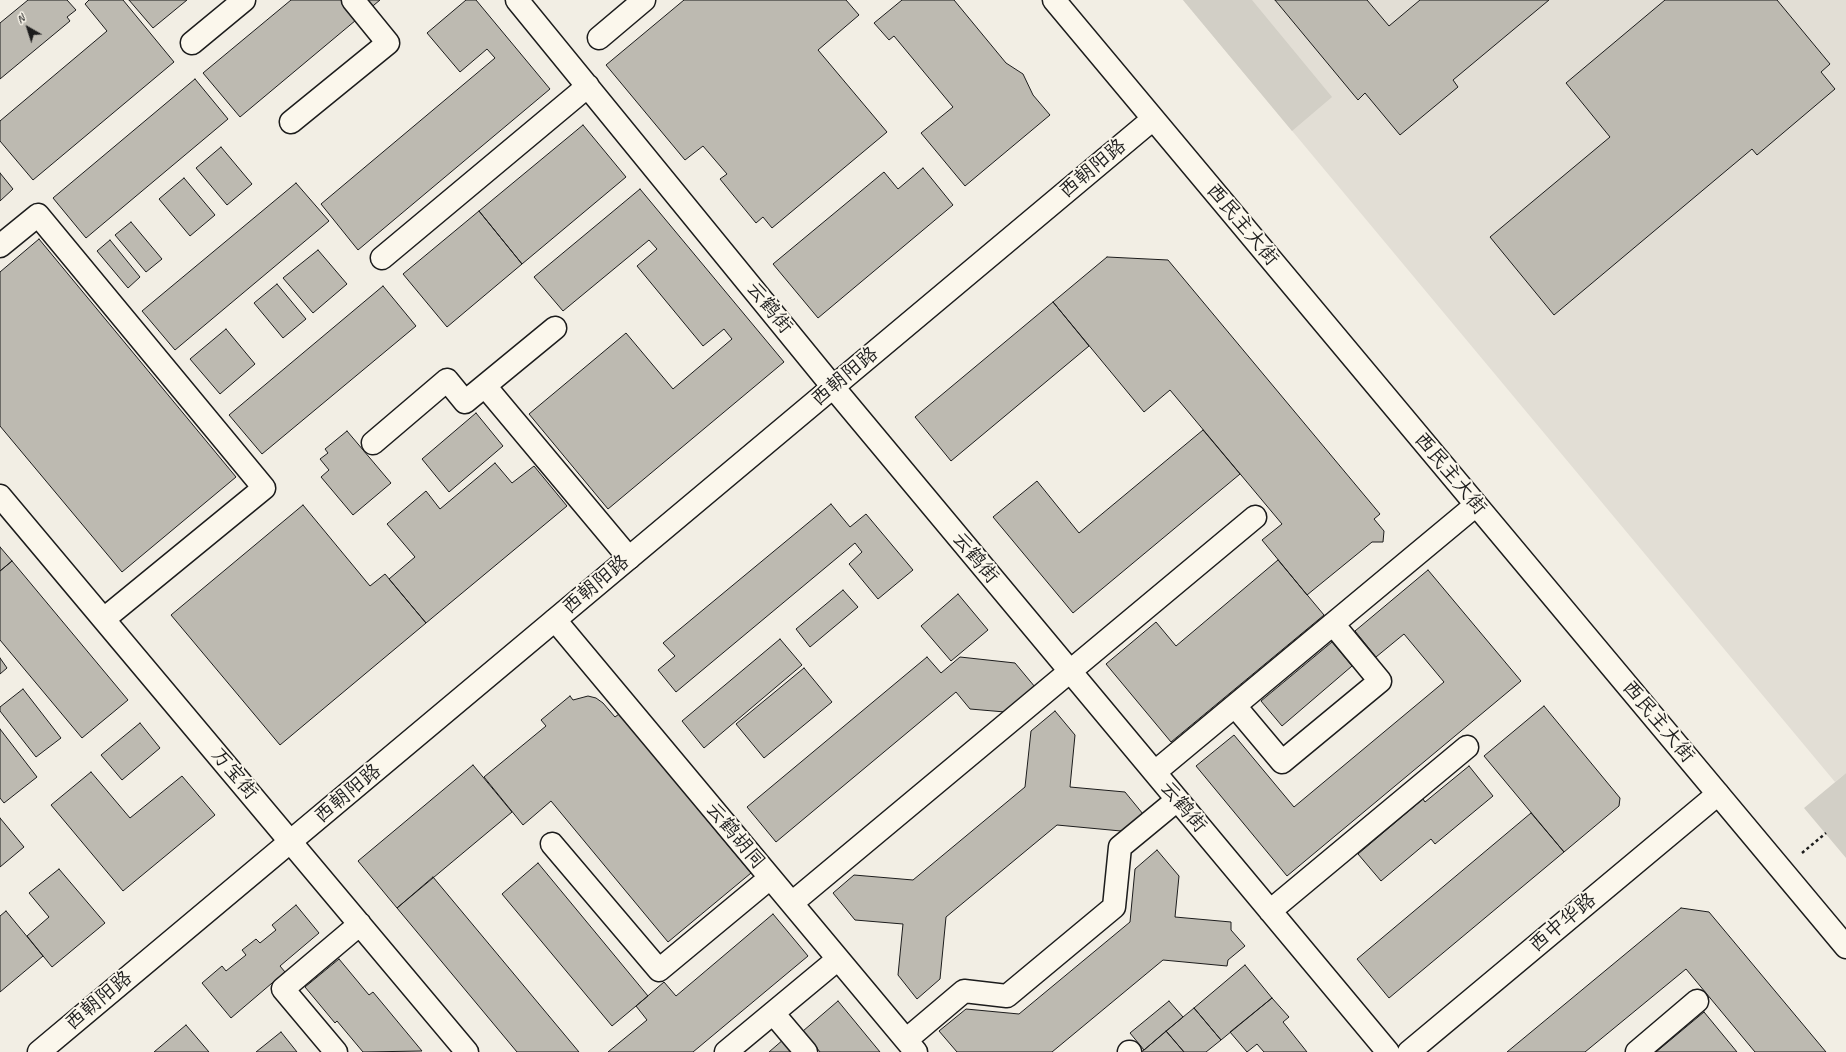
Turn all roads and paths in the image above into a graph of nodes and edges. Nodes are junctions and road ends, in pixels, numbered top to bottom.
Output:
1 (244, 0) edge
2 (353, 0) edge
3 (517, 0) edge
4 (644, 0) edge
5 (1054, 0) edge
6 (598, 38) dead end
7 (192, 43) dead end
8 (588, 86) junction
9 (1153, 119) junction
10 (291, 122) dead end
11 (0, 246) edge
12 (382, 258) dead end
13 (555, 328) dead end
14 (485, 386) junction
15 (833, 387) junction
16 (373, 443) dead end
17 (1476, 505) junction
18 (4, 510) edge
19 (1255, 517) dead end
20 (629, 558) junction
21 (104, 619) junction
22 (555, 620) junction
23 (1333, 624) junction
24 (1071, 672) junction
25 (1235, 706) junction
26 (1467, 747) dead end
27 (1155, 772) junction
28 (1718, 794) junction
29 (1177, 800) junction
30 (1826, 833) dead end
31 (290, 842) junction
32 (552, 844) dead end
33 (1781, 870) junction
34 (770, 878) junction
35 (792, 903) junction
36 (1270, 911) junction
37 (360, 924) junction
38 (1846, 947) edge
39 (838, 959) junction
40 (1697, 1001) dead end
41 (773, 1013) junction
42 (911, 1046) edge
43 (39, 1052) edge
44 (336, 1052) edge
45 (467, 1052) edge
46 (726, 1052) edge
47 (806, 1052) edge
48 (1388, 1052) edge
49 (1409, 1052) edge
50 (1637, 1052) edge

1 - 7 street
2 - 10 street
3 - 8 street, 云鹤街
4 - 6 street
5 - 9 street, 西民主大街
8 - 12 street
8 - 15 street, 云鹤街
9 - 15 street, 西朝阳路
9 - 17 street, 西民主大街
11 - 21 street
13 - 14 street
14 - 16 street
14 - 20 street
15 - 20 street, 西朝阳路
15 - 24 street, 云鹤街
17 - 23 street
17 - 28 street, 西民主大街
18 - 21 street, 万宝街
19 - 24 street
20 - 22 street, 西朝阳路
21 - 31 street, 万宝街
22 - 31 street, 西朝阳路
22 - 34 street, 云鹤胡同
23 - 25 street
23 - 25 street
24 - 27 street, 云鹤街
24 - 35 street
25 - 27 street
26 - 36 street
27 - 29 street, 云鹤街
28 - 33 street, 西民主大街
28 - 49 street, 西中华路
29 - 36 street, 云鹤街
29 - 42 street
30 - 33 path
31 - 37 street, 万宝街
31 - 43 street, 西朝阳路
32 - 34 street
33 - 38 street, 西民主大街
34 - 35 street, 云鹤胡同
35 - 39 street, 云鹤胡同
36 - 48 street, 云鹤街
37 - 44 street
37 - 45 street, 万宝街
39 - 41 street
39 - 42 street, 云鹤胡同
40 - 50 street
41 - 46 street
41 - 47 street

